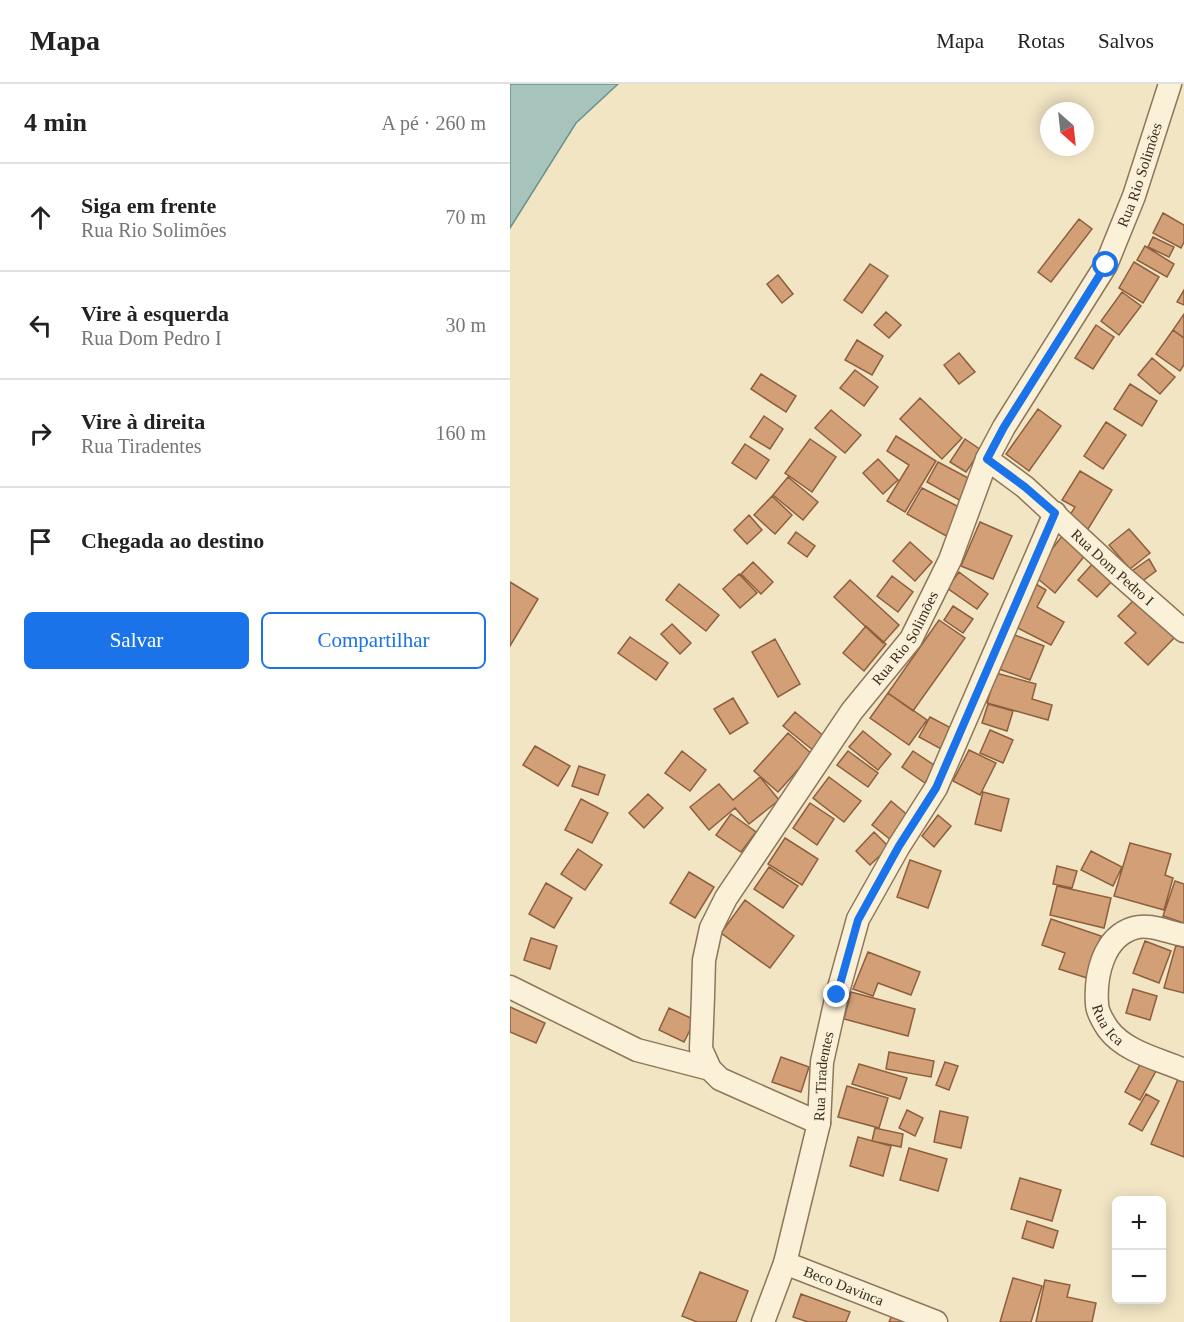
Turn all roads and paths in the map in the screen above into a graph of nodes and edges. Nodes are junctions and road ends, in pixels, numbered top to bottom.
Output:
1 (1170, 84) edge
2 (987, 459) junction
3 (1055, 513) junction
4 (1184, 631) edge
5 (1182, 935) edge
6 (510, 987) edge
7 (710, 1069) junction
8 (1184, 1070) edge
9 (819, 1123) junction
10 (785, 1263) junction
11 (763, 1322) edge
12 (936, 1322) edge

1 - 2 street, Rua Rio Solimões
2 - 3 street, Rua Dom Pedro I
2 - 7 street, Rua Rio Solimões
3 - 4 street, Rua Dom Pedro I
3 - 9 street, Rua Tiradentes
5 - 8 street, Rua Ica
6 - 7 street
7 - 9 street
9 - 10 street, Rua Tiradentes
10 - 11 street, Rua Tiradentes
10 - 12 street, Beco Davinca

